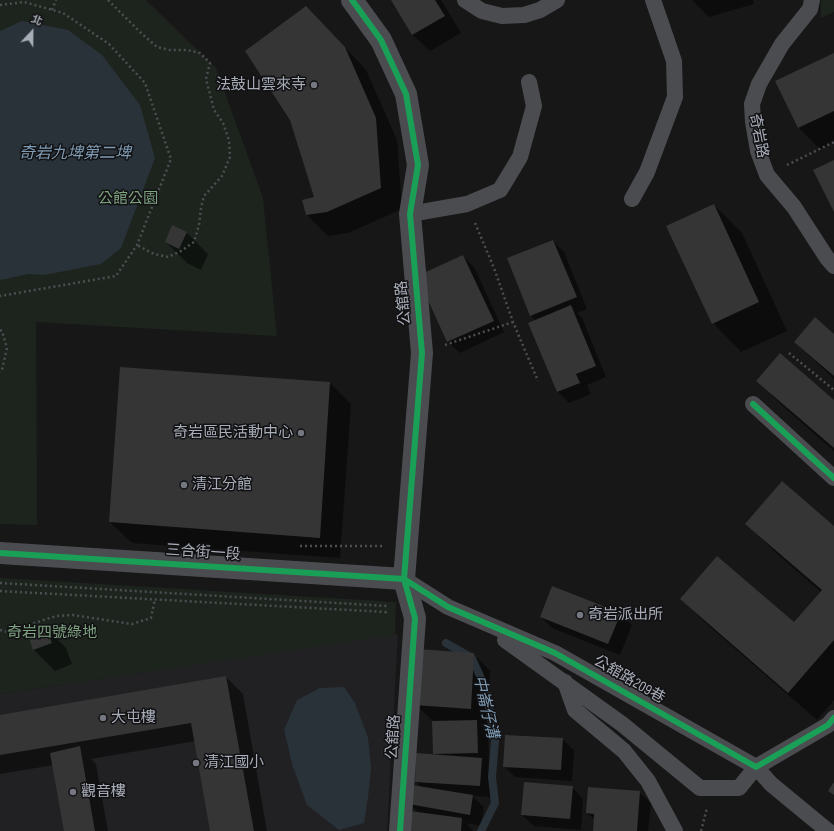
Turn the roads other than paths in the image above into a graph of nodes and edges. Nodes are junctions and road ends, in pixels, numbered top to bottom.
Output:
1 (352, 0) edge
2 (465, 0) edge
3 (557, 0) edge
4 (653, 0) edge
5 (812, 0) edge
6 (530, 82) dead end
7 (632, 199) dead end
8 (410, 214) junction
9 (834, 266) edge
10 (753, 404) dead end
11 (834, 478) edge
12 (0, 553) edge
13 (404, 579) junction
14 (480, 621) junction
15 (565, 682) junction
16 (834, 718) edge
17 (756, 767) junction
18 (400, 831) edge
19 (675, 831) edge
20 (828, 831) edge

1 - 8 street, 公舘路
2 - 3 lane
4 - 7 lane
5 - 9 lane, 奇岩路
6 - 8 lane
8 - 13 street, 公舘路
10 - 11 lane
12 - 13 street, 三合街一段
13 - 14 lane, 公舘路209巷
13 - 18 street, 公舘路
14 - 15 lane, 公舘路209巷
14 - 17 lane, 公舘路209巷
15 - 17 lane, 公舘路209巷
15 - 19 lane
16 - 17 lane, 公舘路209巷
17 - 20 lane

